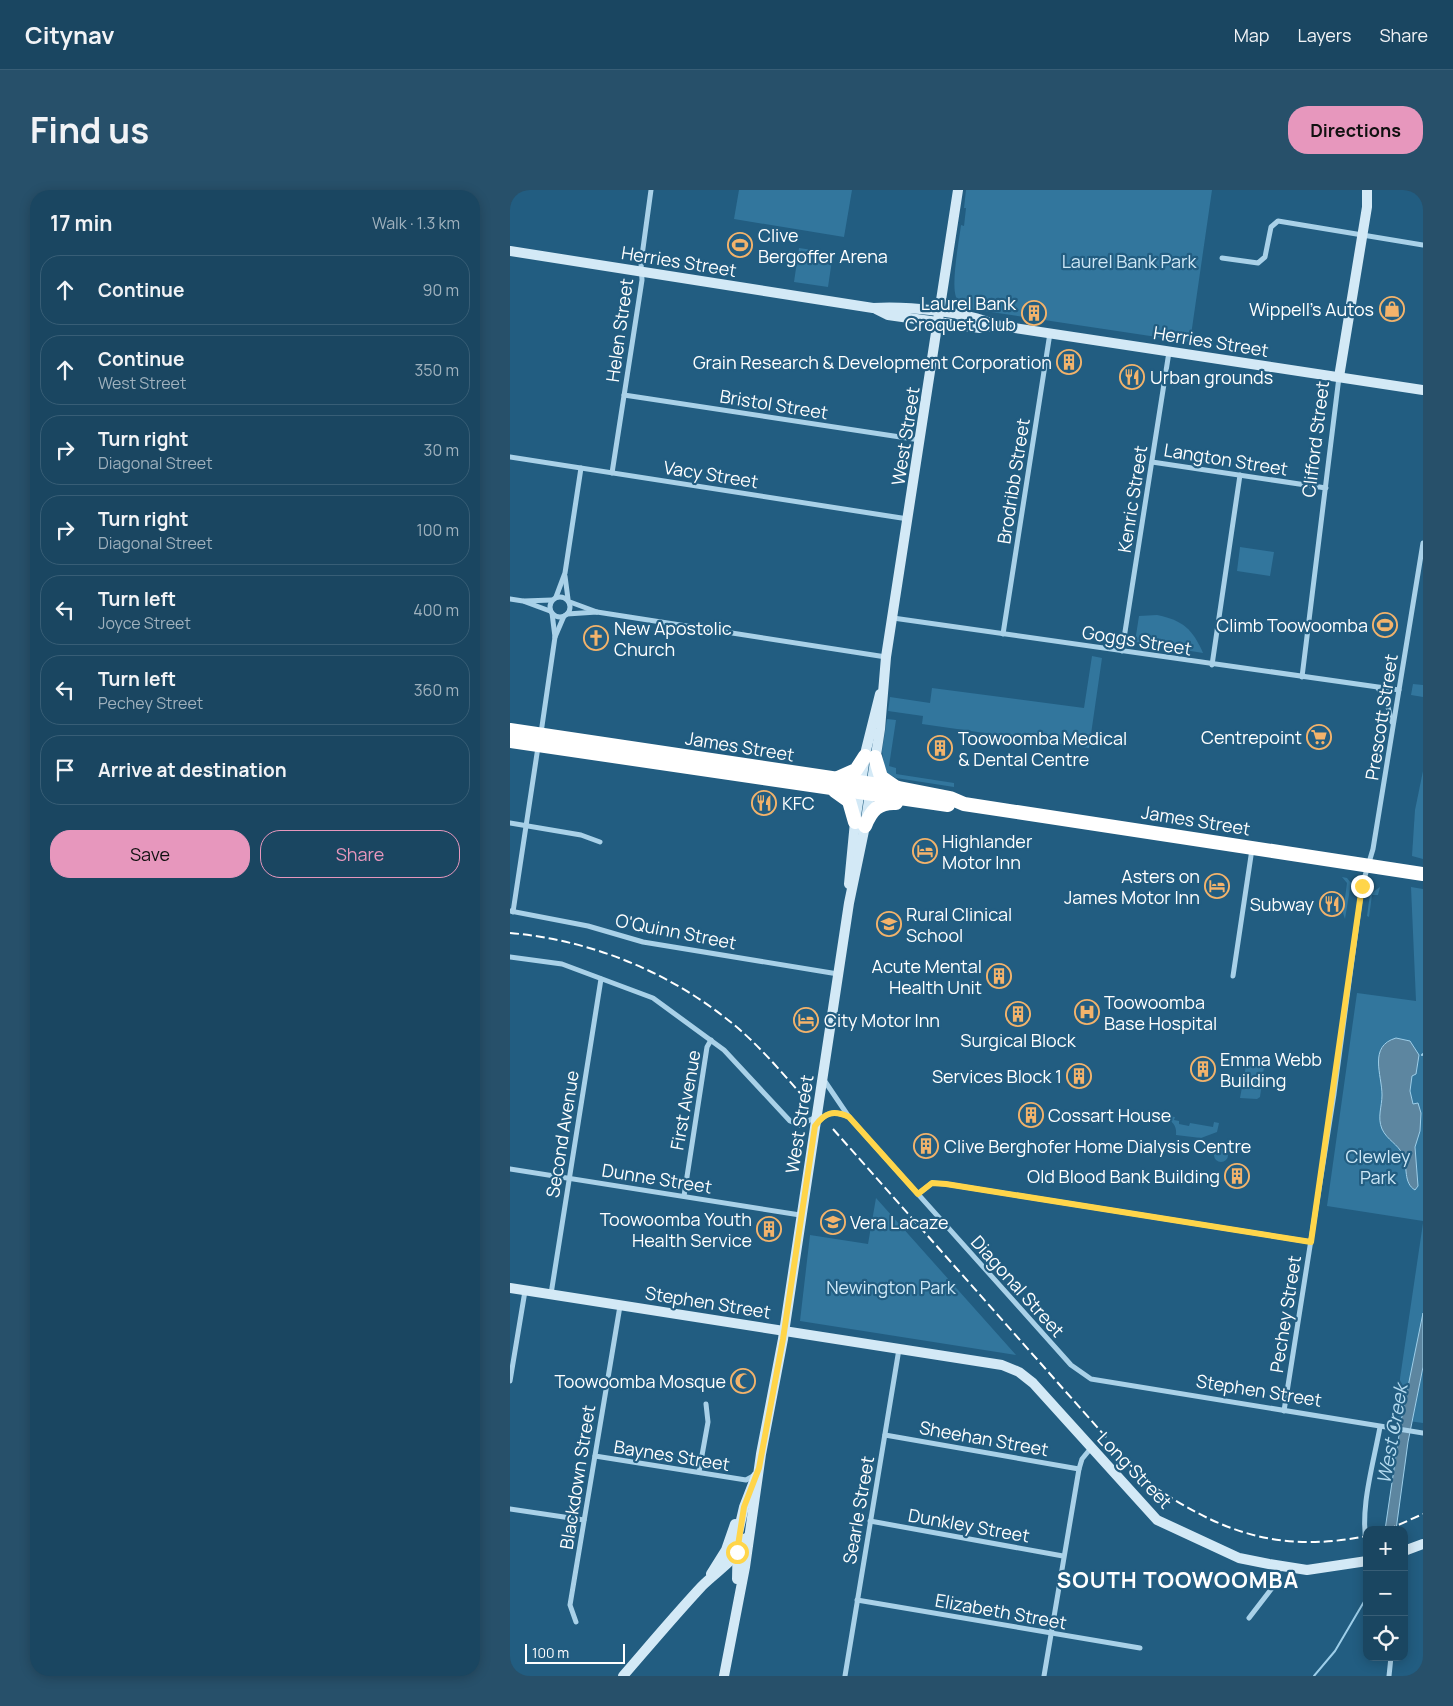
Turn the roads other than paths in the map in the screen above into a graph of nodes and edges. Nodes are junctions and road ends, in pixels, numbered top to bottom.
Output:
1 (652, 190) edge
2 (958, 190) edge
3 (1367, 190) edge
4 (1373, 190) edge
5 (1367, 207) junction
6 (1363, 236) junction
7 (1423, 245) edge
8 (510, 251) edge
9 (1222, 258) dead end
10 (642, 272) junction
11 (940, 317) junction
12 (1050, 333) junction
13 (1169, 351) junction
14 (1339, 377) junction
15 (1423, 390) edge
16 (624, 395) junction
17 (920, 440) junction
18 (510, 457) edge
19 (1152, 462) junction
20 (581, 468) junction
21 (612, 473) junction
22 (1240, 475) junction
23 (1326, 488) junction
24 (908, 519) junction
25 (1423, 543) edge
26 (565, 572) junction
27 (554, 598) junction
28 (510, 599) edge
29 (524, 601) junction
30 (569, 601) junction
31 (551, 612) junction
32 (597, 612) junction
33 (566, 615) junction
34 (893, 618) junction
35 (1003, 634) junction
36 (555, 637) junction
37 (1122, 651) junction
38 (886, 657) junction
39 (1212, 665) junction
40 (1302, 676) junction
41 (1378, 688) junction
42 (1399, 690) junction
43 (1392, 725) junction
44 (510, 730) edge
45 (539, 740) junction
46 (510, 741) edge
47 (870, 757) junction
48 (832, 784) junction
49 (899, 788) junction
50 (865, 789) junction
51 (916, 802) junction
52 (964, 804) junction
53 (510, 823) edge
54 (860, 824) junction
55 (526, 825) junction
56 (600, 842) dead end
57 (1252, 848) junction
58 (1368, 866) junction
59 (1423, 874) edge
60 (512, 912) edge
61 (510, 957) edge
62 (838, 974) junction
63 (1233, 976) dead end
64 (601, 979) junction
65 (711, 1040) junction
66 (823, 1077) junction
67 (849, 1117) junction
68 (815, 1122) junction
69 (510, 1169) edge
70 (569, 1178) junction
71 (918, 1194) junction
72 (684, 1196) junction
73 (800, 1215) junction
74 (1311, 1242) junction
75 (510, 1288) edge
76 (525, 1290) junction
77 (551, 1294) junction
78 (620, 1305) junction
79 (784, 1331) junction
80 (899, 1349) junction
81 (1019, 1372) joint
82 (1090, 1379) joint
83 (510, 1380) edge
84 (706, 1404) dead end
85 (1284, 1411) junction
86 (1380, 1427) junction
87 (1423, 1433) edge
88 (885, 1435) junction
89 (1091, 1448) junction
90 (594, 1456) junction
91 (1079, 1469) junction
92 (758, 1471) junction
93 (699, 1472) junction
94 (746, 1480) junction
95 (753, 1492) junction
96 (744, 1507) junction
97 (510, 1510) edge
98 (584, 1520) junction
99 (870, 1521) junction
100 (1365, 1526) edge
101 (1423, 1544) edge
102 (1408, 1549) edge
103 (737, 1552) junction
104 (1063, 1556) junction
105 (1363, 1562) edge
106 (1280, 1566) junction
107 (703, 1585) junction
108 (858, 1600) junction
109 (735, 1610) junction
110 (1249, 1618) dead end
111 (576, 1622) dead end
112 (1051, 1633) junction
113 (1140, 1648) dead end
114 (1391, 1661) edge
115 (623, 1676) edge
116 (724, 1676) edge
117 (845, 1676) edge
118 (1044, 1676) edge
119 (1389, 1676) edge

1 - 10 street, Helen Street
2 - 11 main road, West Street
3 - 5 main road, Clifford Street
4 - 5 main road, Clifford Street
5 - 6 main road, Clifford Street
6 - 7 street
6 - 9 street
6 - 14 main road, Clifford Street
8 - 10 main road, Herries Street
10 - 11 main road, Herries Street
10 - 16 street, Helen Street
11 - 12 main road, Herries Street
11 - 17 main road, West Street
12 - 13 main road, Herries Street
12 - 35 street, Brodribb Street
13 - 14 main road, Herries Street
13 - 19 street, Kenric Street
14 - 15 main road, Herries Street
14 - 23 street, Clifford Street
16 - 17 street, Bristol Street
16 - 21 street, Helen Street
17 - 24 main road, West Street
18 - 20 street, Vacy Street
19 - 22 street, Langton Street
19 - 37 street, Kenric Street
20 - 21 street, Vacy Street
20 - 26 street
21 - 24 street, Vacy Street
22 - 23 street, Langton Street
22 - 39 street
23 - 40 street, Clifford Street
24 - 34 main road, West Street
25 - 42 street, Prescott Street
26 - 27 street
26 - 30 street
27 - 29 street
27 - 30 street
27 - 31 street
28 - 29 street
29 - 31 street
30 - 32 street
30 - 33 street
31 - 33 street
31 - 36 street
32 - 33 street
32 - 38 street
33 - 36 street
34 - 35 street, Goggs Street
34 - 38 main road, West Street
35 - 37 street, Goggs Street
36 - 45 street
37 - 39 street, Goggs Street
38 - 47 main road, West Street
39 - 40 street, Goggs Street
40 - 41 street, Goggs Street
41 - 42 street, Goggs Street
41 - 43 street
42 - 43 street, Prescott Street
43 - 58 street, Prescott Street
44 - 45 highway, James Street
45 - 46 highway, James Street
45 - 48 highway, James Street
45 - 55 street
47 - 48 highway
47 - 49 highway
47 - 50 main road, West Street
48 - 50 highway, James Street
48 - 54 highway
49 - 50 highway, James Street
49 - 52 highway, James Street
50 - 51 highway, James Street
50 - 54 main road, West Street
51 - 52 highway, James Street
51 - 54 highway
52 - 57 highway, James Street
53 - 55 street
54 - 62 main road, West Street
55 - 56 street
55 - 60 street
57 - 58 highway, James Street
57 - 63 street
58 - 59 highway, James Street
58 - 74 street, Pechey Street
60 - 62 street, O'Quinn Street
61 - 64 street
62 - 66 main road, West Street
64 - 65 street
64 - 70 street, Second Avenue
65 - 68 street
65 - 72 street, First Avenue
66 - 67 street, Diagonal Street
66 - 68 main road, West Street
67 - 68 street
67 - 71 street, Diagonal Street
68 - 73 main road, West Street
69 - 70 street, Dunne Street
70 - 72 street, Dunne Street
70 - 77 street, Second Avenue
71 - 74 street
71 - 82 street, Diagonal Street
72 - 73 street, Dunne Street
73 - 79 main road, West Street
74 - 85 street, Pechey Street
75 - 76 main road, Stephen Street
76 - 77 main road, Stephen Street
76 - 83 street
77 - 78 main road, Stephen Street
78 - 79 main road, Stephen Street
78 - 90 street, Blackdown Street
79 - 80 main road, Stephen Street
79 - 92 main road, West Street
80 - 81 main road, Stephen Street
80 - 88 street, Searle Street
81 - 89 main road, Long Street
82 - 85 street, Stephen Street
84 - 93 street
85 - 86 street, Stephen Street
86 - 87 street, Stephen Street
86 - 100 street
88 - 91 street, Sheehan Street
88 - 99 street, Searle Street
89 - 91 street
89 - 106 main road, Long Street
90 - 93 street, Baynes Street
90 - 98 street, Blackdown Street
91 - 104 street
92 - 94 street, Baynes Street
92 - 95 main road, West Street
93 - 94 street, Baynes Street
94 - 95 street, Baynes Street
95 - 96 main road
95 - 103 main road
95 - 109 main road
96 - 103 main road
96 - 107 main road
97 - 98 street
98 - 111 street, Blackdown Street
99 - 104 street, Dunkley Street
99 - 108 street, Searle Street
101 - 102 main road
103 - 107 main road
103 - 109 main road
104 - 112 street
105 - 106 main road, Long Street
106 - 110 street
107 - 115 main road
108 - 112 street, Elizabeth Street
108 - 117 street, Searle Street
109 - 116 main road
112 - 113 street, Elizabeth Street
112 - 118 street
114 - 119 street

